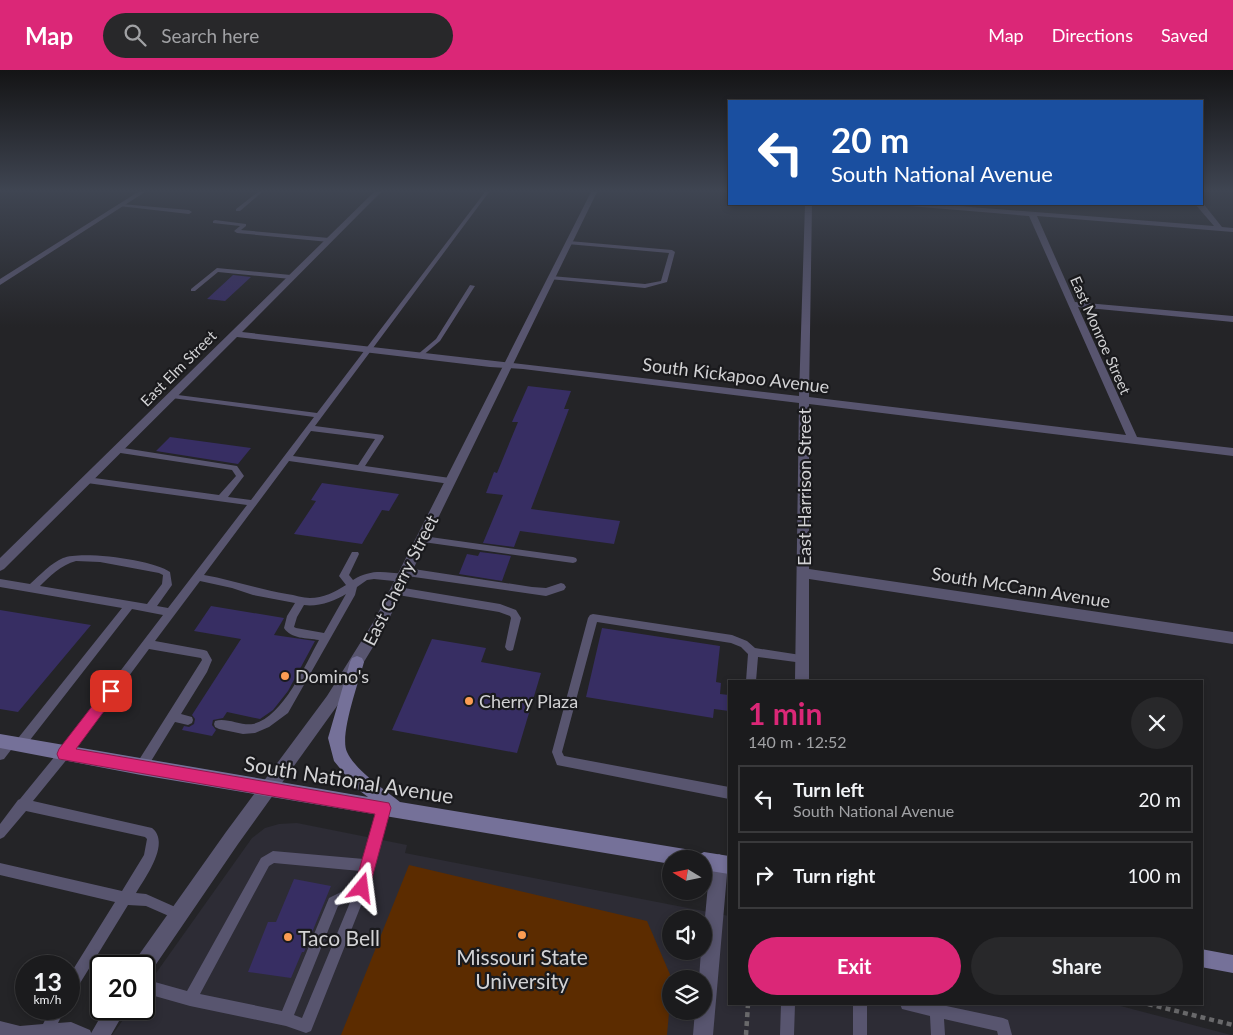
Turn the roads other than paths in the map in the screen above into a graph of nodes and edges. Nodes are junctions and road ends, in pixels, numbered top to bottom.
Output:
1 (71, 237) edge
2 (299, 237) edge
3 (332, 237) edge
4 (453, 237) edge
5 (572, 237) edge
6 (808, 237) edge
7 (1042, 237) edge
8 (329, 240) junction
9 (569, 243) junction
10 (291, 277) junction
11 (551, 278) junction
12 (0, 283) edge
13 (472, 286) dead end
14 (193, 290) dead end
15 (1073, 304) junction
16 (1233, 319) edge
17 (234, 334) junction
18 (368, 350) junction
19 (419, 356) junction
20 (508, 365) junction
21 (172, 396) junction
22 (804, 399) junction
23 (317, 414) junction
24 (308, 428) junction
25 (1133, 440) junction
26 (117, 450) junction
27 (1233, 452) edge
28 (286, 458) junction
29 (360, 468) junction
30 (87, 480) junction
31 (450, 481) junction
32 (221, 499) junction
33 (253, 503) junction
34 (423, 539) junction
35 (355, 554) dead end
36 (573, 560) dead end
37 (0, 566) edge
38 (804, 573) junction
39 (406, 575) junction
40 (197, 577) junction
41 (0, 584) edge
42 (352, 586) junction
43 (561, 587) dead end
44 (31, 589) junction
45 (398, 591) junction
46 (302, 600) junction
47 (130, 606) junction
48 (149, 609) junction
49 (170, 612) junction
50 (326, 637) junction
51 (1233, 638) edge
52 (147, 644) junction
53 (510, 647) dead end
54 (753, 652) junction
55 (803, 659) junction
56 (357, 662) junction
57 (750, 679) edge
58 (802, 680) edge
59 (172, 717) junction
60 (188, 720) dead end
61 (219, 724) dead end
62 (7, 746) edge
63 (64, 754) junction
64 (141, 767) junction
65 (268, 789) junction
66 (728, 793) edge
67 (22, 804) junction
68 (390, 809) junction
69 (0, 833) edge
70 (662, 854) edge
71 (717, 863) edge
72 (369, 866) junction
73 (0, 869) edge
74 (362, 888) junction
75 (124, 898) junction
76 (178, 914) junction
77 (150, 955) edge
78 (1203, 958) edge
79 (1233, 964) edge
80 (80, 970) edge
81 (155, 989) edge
82 (190, 999) junction
83 (788, 1005) edge
84 (860, 1005) edge
85 (912, 1005) edge
86 (936, 1010) junction
87 (286, 1019) junction
88 (52, 1020) edge
89 (109, 1020) edge
90 (0, 1028) edge
91 (1004, 1030) edge
92 (47, 1031) junction
93 (305, 1031) edge
94 (86, 1035) edge
95 (100, 1035) edge
96 (703, 1035) edge
97 (787, 1035) edge
98 (860, 1035) edge
99 (938, 1035) edge

1 - 12 street
2 - 8 lane
3 - 8 street, East Elm Street
4 - 18 lane
5 - 9 street, East Cherry Street
6 - 22 street, East Harrison Street
7 - 15 street, East Monroe Street
8 - 10 street, East Elm Street
9 - 11 street, East Cherry Street
9 - 11 lane
10 - 14 lane
10 - 17 street, East Elm Street
11 - 20 street, East Cherry Street
13 - 19 lane
15 - 16 street
15 - 25 street, East Monroe Street
17 - 18 street, South Kickapoo Avenue
17 - 21 street, East Elm Street
18 - 19 street, South Kickapoo Avenue
18 - 23 lane
19 - 20 street, South Kickapoo Avenue
20 - 22 street, South Kickapoo Avenue
20 - 31 street, East Cherry Street
21 - 23 lane
21 - 26 street, East Elm Street
22 - 25 street, South Kickapoo Avenue
22 - 38 street, East Harrison Street
23 - 24 lane
24 - 28 lane
24 - 29 lane
25 - 27 street, South Kickapoo Avenue
26 - 30 street, East Elm Street
26 - 32 lane
28 - 29 lane
28 - 33 lane
29 - 31 lane
30 - 32 lane
30 - 37 street, East Elm Street
31 - 34 street, East Cherry Street
32 - 33 lane
33 - 40 lane
34 - 36 lane
34 - 39 street, East Cherry Street
35 - 42 lane
38 - 51 street, South McCann Avenue
38 - 55 street, East Harrison Street
39 - 42 lane
39 - 43 lane
39 - 45 street, East Cherry Street
40 - 46 lane
40 - 49 lane
41 - 44 lane
42 - 46 lane
42 - 50 lane
44 - 47 lane
44 - 48 lane
45 - 53 lane
45 - 56 street, East Cherry Street
46 - 50 lane
47 - 48 lane
47 - 62 lane
48 - 49 lane
49 - 52 lane
50 - 61 lane
52 - 59 lane
52 - 63 lane
54 - 55 lane
54 - 57 lane
54 - 66 lane
55 - 58 street, East Harrison Street
56 - 65 street, East Cherry Street
56 - 68 main road
59 - 60 lane
59 - 64 lane
62 - 63 main road, South National Avenue
63 - 64 main road, South National Avenue
63 - 67 lane
64 - 65 main road, South National Avenue
65 - 68 main road, South National Avenue
65 - 76 street, East Cherry Street
67 - 69 lane
67 - 75 lane
68 - 70 main road, South National Avenue
68 - 72 lane
71 - 96 street
72 - 74 lane
72 - 82 lane
73 - 75 lane
74 - 87 lane
74 - 93 lane
75 - 76 lane
75 - 80 lane
76 - 77 street, East Cherry Street
78 - 79 main road
81 - 82 lane
82 - 87 lane
83 - 97 lane
84 - 98 lane
85 - 86 lane
86 - 91 lane
86 - 99 lane
87 - 93 lane
88 - 92 lane
89 - 95 street
90 - 92 lane
92 - 94 lane

